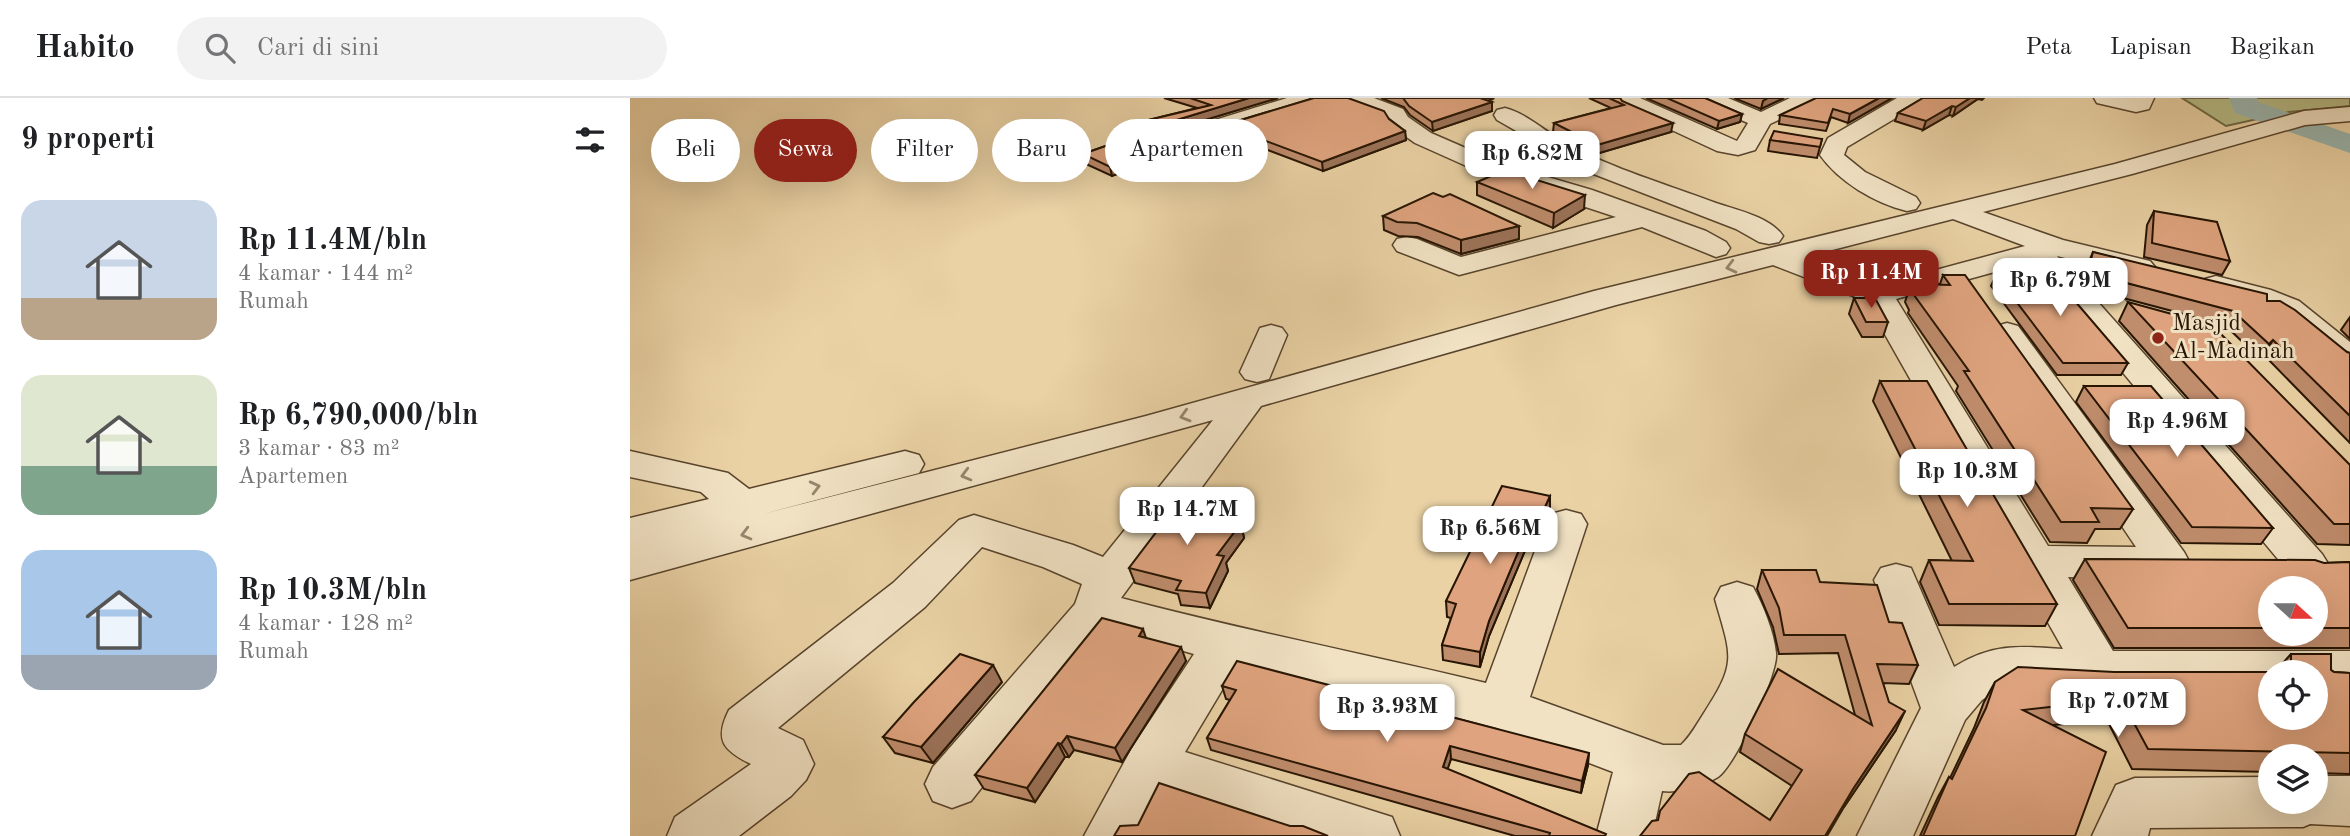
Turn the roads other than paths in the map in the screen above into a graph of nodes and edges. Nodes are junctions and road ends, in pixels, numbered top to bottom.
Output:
1 (1310, 98) edge
2 (1355, 98) edge
3 (1629, 98) edge
4 (1710, 98) edge
5 (1807, 98) edge
6 (1913, 98) edge
7 (2105, 98) edge
8 (2143, 98) edge
9 (2330, 98) edge
10 (2350, 114) edge
11 (1505, 115) dead end
12 (1242, 119) edge
13 (2280, 119) junction
14 (1758, 124) junction
15 (1783, 134) edge
16 (1809, 138) edge
17 (1836, 143) junction
18 (2112, 164) junction
19 (1907, 203) junction
20 (1952, 210) junction
21 (1643, 218) junction
22 (1518, 225) edge
23 (1554, 241) junction
24 (1407, 246) dead end
25 (1773, 246) junction
26 (1716, 248) junction
27 (2045, 249) junction
28 (1962, 272) junction
29 (1596, 290) junction
30 (1878, 295) junction
31 (2079, 298) junction
32 (2133, 312) edge
33 (1271, 335) dead end
34 (2350, 358) edge
35 (1253, 385) junction
36 (2155, 388) junction
37 (2047, 389) junction
38 (630, 464) edge
39 (744, 506) junction
40 (1566, 524) dead end
41 (630, 533) edge
42 (2034, 561) junction
43 (2350, 563) edge
44 (630, 564) edge
45 (2252, 564) edge
46 (2307, 565) junction
47 (1896, 580) dead end
48 (1104, 593) junction
49 (1737, 599) dead end
50 (1225, 644) junction
51 (2100, 670) junction
52 (2350, 671) edge
53 (1502, 708) junction
54 (1946, 708) junction
55 (1642, 762) junction
56 (1150, 764) junction
57 (952, 784) dead end
58 (2328, 801) edge
59 (2350, 801) edge
60 (2258, 806) edge
61 (2127, 818) edge
62 (695, 836) edge
63 (1112, 836) edge
64 (1372, 836) edge
65 (1624, 836) edge
66 (1885, 836) edge

1 - 12 street
2 - 21 street
3 - 14 street
4 - 14 street
5 - 14 street
6 - 17 street
7 - 8 street
9 - 13 street
10 - 13 street
11 - 25 street
13 - 18 street
14 - 15 street
16 - 17 street
17 - 19 street
18 - 19 street
18 - 20 street
19 - 25 street
20 - 25 street
20 - 27 street
21 - 23 street
21 - 26 street
22 - 23 street
23 - 24 street
25 - 26 street
25 -> 29 street
25 - 30 street
26 - 29 street
27 - 28 street
27 - 31 street
27 - 34 street
28 - 30 street
28 - 37 street
29 - 35 street
30 - 42 street
31 - 32 street
31 - 36 street
33 - 35 street
39 -> 35 street
35 -> 44 street
35 - 48 street
36 - 37 street
36 - 46 street
37 - 42 street
38 - 39 street
39 - 41 street
40 - 53 street
42 - 51 street
43 - 46 street
45 - 46 street
47 - 54 street
48 - 50 street
48 - 57 street
48 - 62 street
49 - 55 street
50 - 53 street
50 - 56 street
51 - 52 street
51 - 54 street
53 - 55 street
54 - 66 street
55 - 65 street
56 - 63 street
56 - 64 street
58 - 59 street
60 - 61 street

